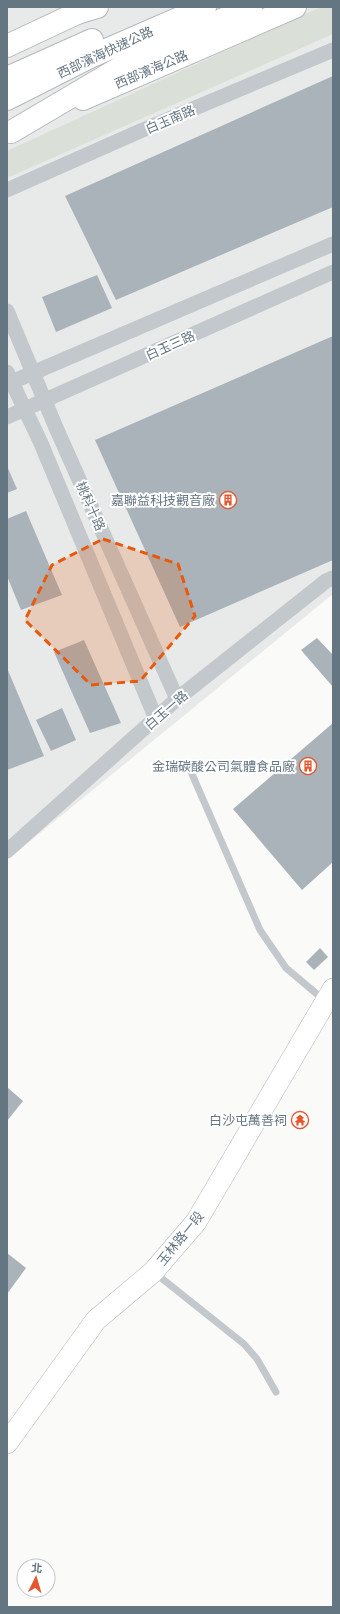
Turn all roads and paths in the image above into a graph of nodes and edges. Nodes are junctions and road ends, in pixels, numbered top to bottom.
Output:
1 (98, 7) edge
2 (166, 7) edge
3 (204, 7) edge
4 (251, 7) edge
5 (295, 7) edge
6 (83, 10) edge
7 (7, 46) edge
8 (333, 50) edge
9 (7, 78) edge
10 (7, 99) edge
11 (9, 133) edge
12 (7, 190) edge
13 (333, 244) edge
14 (333, 272) edge
15 (7, 311) edge
16 (33, 373) junction
17 (9, 379) edge
18 (44, 400) junction
19 (25, 409) junction
20 (7, 417) edge
21 (333, 578) edge
22 (177, 699) junction
23 (156, 719) junction
24 (188, 765) dead end
25 (7, 851) edge
26 (329, 995) edge
27 (153, 1272) junction
28 (276, 1392) dead end
29 (7, 1443) edge

1 - 6 main road
2 - 9 main road, 西部濱海快速公路
3 - 10 main road, 西部濱海快速公路
4 - 11 main road
5 - 11 main road, 西部濱海公路
6 - 7 main road
8 - 12 street, 白玉南路
13 - 16 street
14 - 18 street, 白玉三路
15 - 16 street, 桃科十路
16 - 17 street
16 - 18 street, 桃科十路
17 - 19 street, 桃科十路
18 - 19 street, 白玉三路
18 - 22 street, 桃科十路
19 - 20 street, 白玉三路
19 - 23 street, 桃科十路
21 - 22 street, 白玉一路
22 - 23 street, 白玉一路
23 - 25 street, 白玉一路
24 - 26 lane
26 - 27 street, 玉林路一段
27 - 28 lane
27 - 29 street, 玉林路一段

